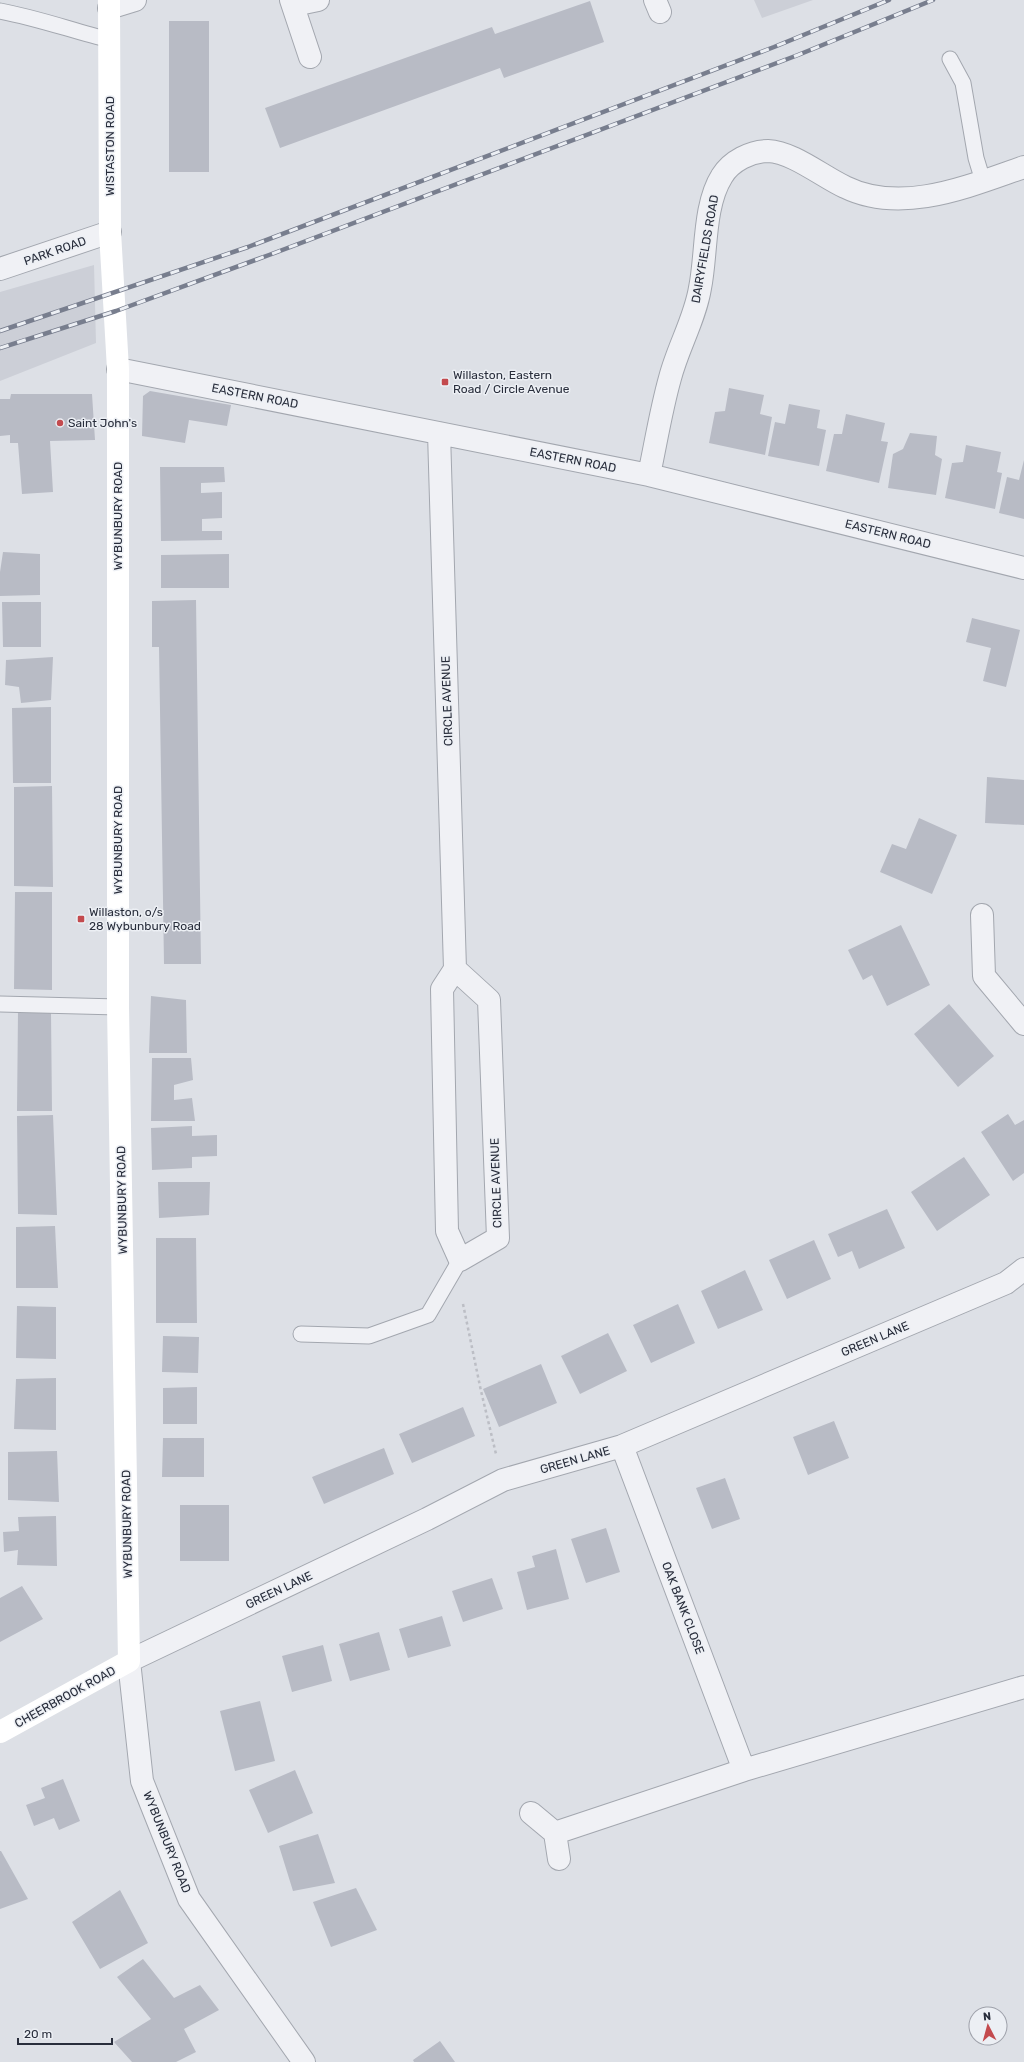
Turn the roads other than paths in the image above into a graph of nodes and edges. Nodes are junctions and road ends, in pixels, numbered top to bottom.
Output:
1 (135, 0) edge
2 (318, 0) edge
3 (292, 3) edge
4 (109, 4) edge
5 (0, 11) edge
6 (110, 40) junction
7 (310, 57) dead end
8 (950, 58) dead end
9 (1024, 167) edge
10 (983, 181) junction
11 (110, 232) junction
12 (0, 269) edge
13 (115, 292) joint
14 (118, 369) junction
15 (439, 433) junction
16 (649, 474) junction
17 (1024, 568) edge
18 (982, 915) dead end
19 (455, 968) junction
20 (0, 1004) edge
21 (118, 1007) junction
22 (1024, 1024) edge
23 (460, 1260) junction
24 (1024, 1268) edge
25 (301, 1334) dead end
26 (622, 1446) junction
27 (129, 1661) junction
28 (1024, 1687) edge
29 (0, 1732) edge
30 (744, 1770) junction
31 (531, 1813) dead end
32 (555, 1834) junction
33 (558, 1859) dead end
34 (304, 2062) edge

1 - 4 street
2 - 3 street
3 - 7 street
4 - 6 street, WISTASTON ROAD
5 - 6 lane
6 - 11 street, WISTASTON ROAD
8 - 10 lane
9 - 10 street, DAIRYFIELDS ROAD
10 - 16 street, DAIRYFIELDS ROAD
11 - 12 street, PARK ROAD
11 - 13 street, WISTASTON ROAD
13 - 14 street, WYBUNBURY ROAD
14 - 15 street, EASTERN ROAD
14 - 21 street, WYBUNBURY ROAD
15 - 16 street, EASTERN ROAD
15 - 19 street, CIRCLE AVENUE
16 - 17 street, EASTERN ROAD
18 - 22 street
19 - 23 street
19 - 23 street, CIRCLE AVENUE
20 - 21 lane
21 - 27 street, WYBUNBURY ROAD
23 - 25 lane
24 - 26 street, GREEN LANE
26 - 27 street, GREEN LANE
26 - 30 street, OAK BANK CLOSE
27 - 29 street, CHEERBROOK ROAD
27 - 34 street, WYBUNBURY ROAD
28 - 30 street
30 - 32 street
31 - 32 street
32 - 33 street

